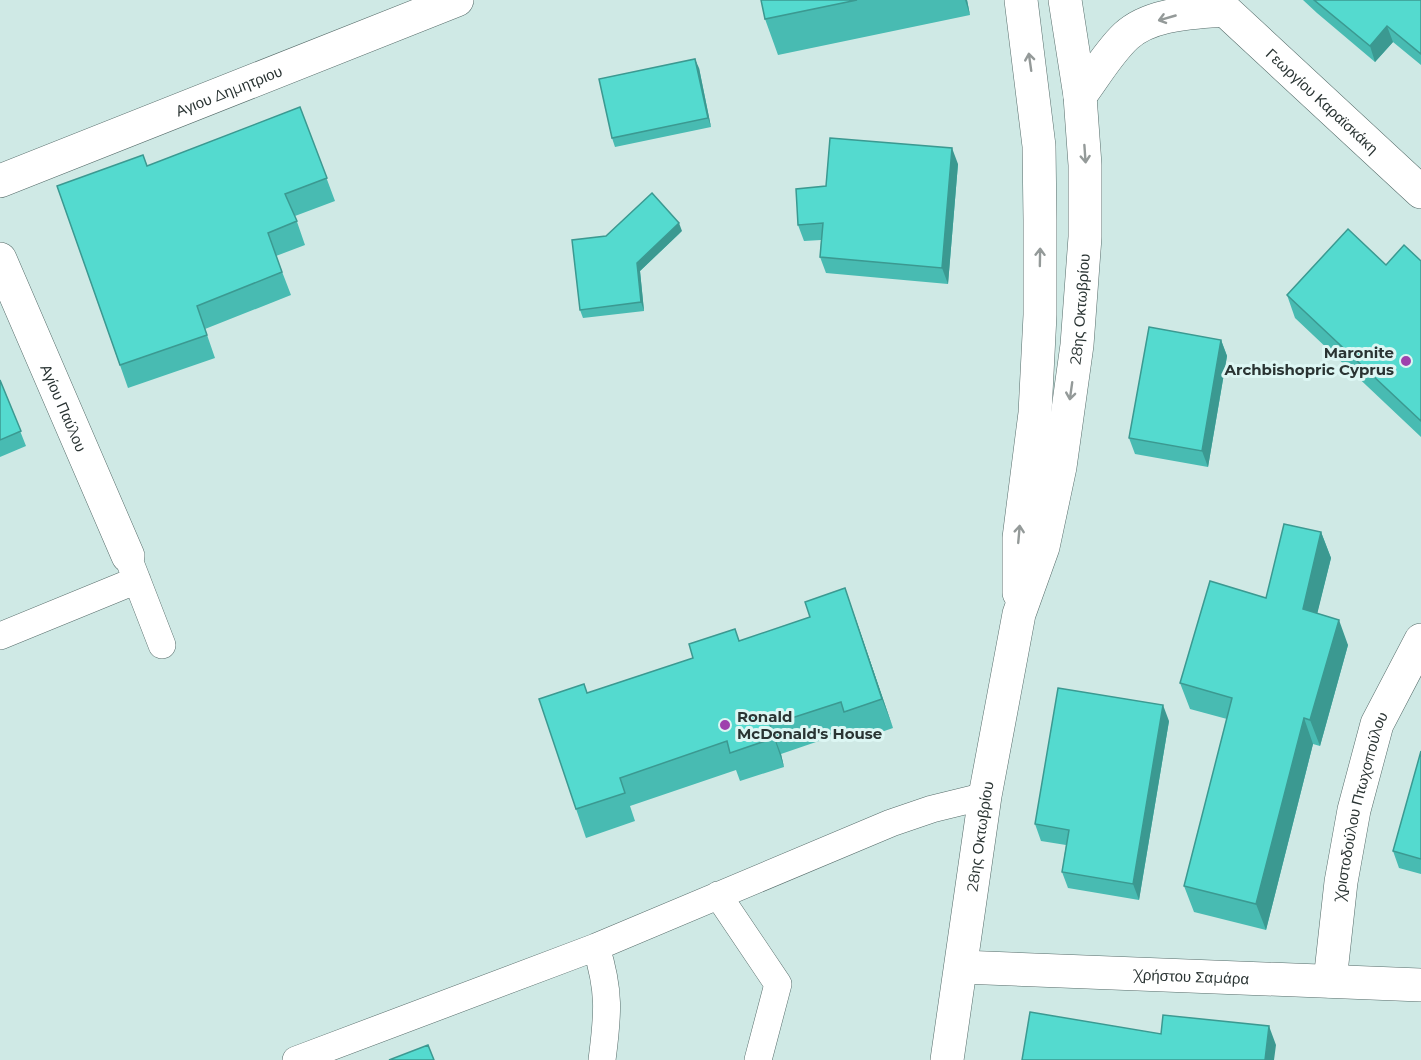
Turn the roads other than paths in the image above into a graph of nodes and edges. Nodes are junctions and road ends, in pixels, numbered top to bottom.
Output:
1 (457, 0) edge
2 (1021, 0) edge
3 (1065, 0) edge
4 (1219, 5) edge
5 (1080, 96) junction
6 (0, 181) edge
7 (1421, 192) edge
8 (0, 259) edge
9 (133, 568) junction
10 (1019, 614) junction
11 (0, 636) edge
12 (1421, 640) edge
13 (162, 645) dead end
14 (985, 796) junction
15 (718, 895) junction
16 (596, 947) junction
17 (962, 967) junction
18 (1330, 981) junction
19 (1421, 985) edge
20 (296, 1060) edge
21 (602, 1060) edge
22 (758, 1060) edge
23 (947, 1060) edge

1 - 6 street, Αγιου Δημητριου
10 -> 2 street, 28ης Οκτωβρίου
3 - 5 street, 28ης Οκτωβρίου
4 -> 5 street, Γεωργίου Καραϊσκάκη
4 - 7 street, Γεωργίου Καραϊσκάκη
5 -> 10 street, 28ης Οκτωβρίου
8 - 9 street, Αγίου Παύλου
9 - 11 lane
9 - 13 lane
10 - 14 street, 28ης Οκτωβρίου
12 - 18 street, Χριστοδούλου Πτωχοπούλου
14 - 15 lane
14 - 17 street, 28ης Οκτωβρίου
15 - 16 lane
15 - 22 lane
16 - 20 lane
16 - 21 lane
17 - 18 street, Χρήστου Σαμάρα
17 - 23 street, 28ης Οκτωβρίου
18 - 19 street, Χρήστου Σαμάρα

